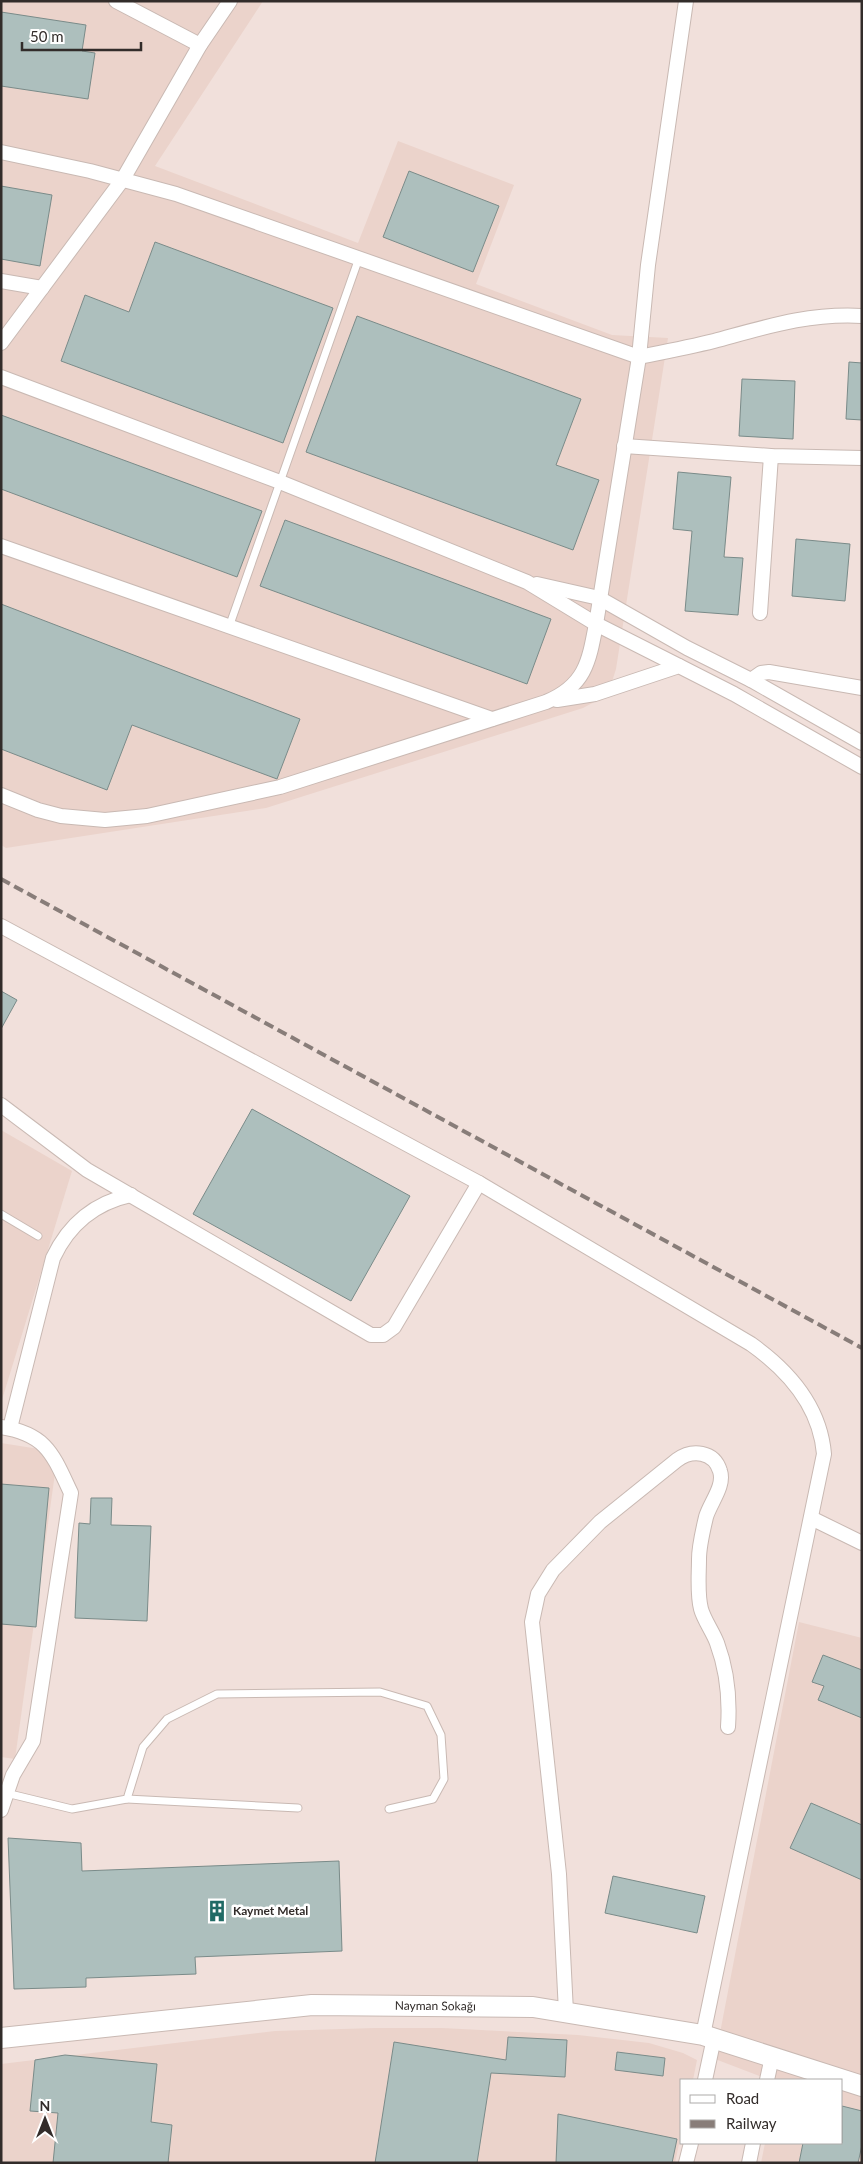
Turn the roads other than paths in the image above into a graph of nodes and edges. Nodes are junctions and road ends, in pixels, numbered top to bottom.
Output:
1 (116, 1) edge
2 (230, 1) edge
3 (686, 1) edge
4 (200, 45) junction
5 (1, 152) edge
6 (123, 179) junction
7 (359, 258) junction
8 (1, 281) edge
9 (42, 288) junction
10 (862, 316) edge
11 (1, 343) edge
12 (639, 357) junction
13 (1, 376) edge
14 (624, 446) junction
15 (771, 456) junction
16 (862, 458) edge
17 (280, 482) junction
18 (1, 546) edge
19 (527, 582) junction
20 (599, 598) junction
21 (760, 613) dead end
22 (596, 624) junction
23 (229, 627) junction
24 (679, 666) junction
25 (751, 680) junction
26 (862, 688) edge
27 (546, 702) junction
28 (492, 719) junction
29 (862, 743) edge
30 (862, 767) edge
31 (1, 796) edge
32 (1, 926) edge
33 (1, 1106) edge
34 (479, 1183) junction
35 (131, 1195) junction
36 (1, 1214) edge
37 (38, 1236) dead end
38 (6, 1428) edge
39 (811, 1518) junction
40 (862, 1543) edge
41 (728, 1727) dead end
42 (7, 1774) edge
43 (6, 1793) junction
44 (127, 1799) junction
45 (298, 1808) dead end
46 (389, 1809) dead end
47 (1, 1810) edge
48 (566, 2012) junction
49 (709, 2036) junction
50 (1, 2038) edge
51 (772, 2057) junction
52 (705, 2079) edge
53 (767, 2079) edge
54 (840, 2079) edge
55 (843, 2080) edge
56 (862, 2086) edge
57 (691, 2144) edge
58 (753, 2144) edge
59 (686, 2163) edge
60 (749, 2163) edge

1 - 4 street
2 - 4 street
3 - 12 street
4 - 6 street
5 - 6 street
6 - 7 street
6 - 9 street
7 - 12 street
7 - 17 lane
8 - 9 street
9 - 11 street
10 - 12 street
12 - 14 street
13 - 17 street
14 - 15 street
14 - 20 street
15 - 16 street
15 - 21 street
17 - 19 street
17 - 23 lane
18 - 23 street
19 - 20 street
19 - 22 street
20 - 22 street
20 - 25 street
22 - 24 street
22 - 27 street
23 - 28 street
24 - 27 street
24 - 30 street
25 - 26 street
25 - 29 street
27 - 28 street
28 - 31 street
32 - 34 street
33 - 35 street
34 - 35 street
34 - 39 street
35 - 38 street
36 - 37 lane
38 - 42 street
39 - 40 street
39 - 49 street
41 - 48 street
42 - 43 street
43 - 44 lane
43 - 47 street
44 - 45 lane
44 - 46 lane
48 - 49 street, Nayman Sokağı
48 - 50 street, Nayman Sokağı
49 - 51 street, Nayman Sokağı
49 - 52 street
51 - 53 street
51 - 54 street, Nayman Sokağı
55 - 56 street, Nayman Sokağı
57 - 59 street
58 - 60 street

